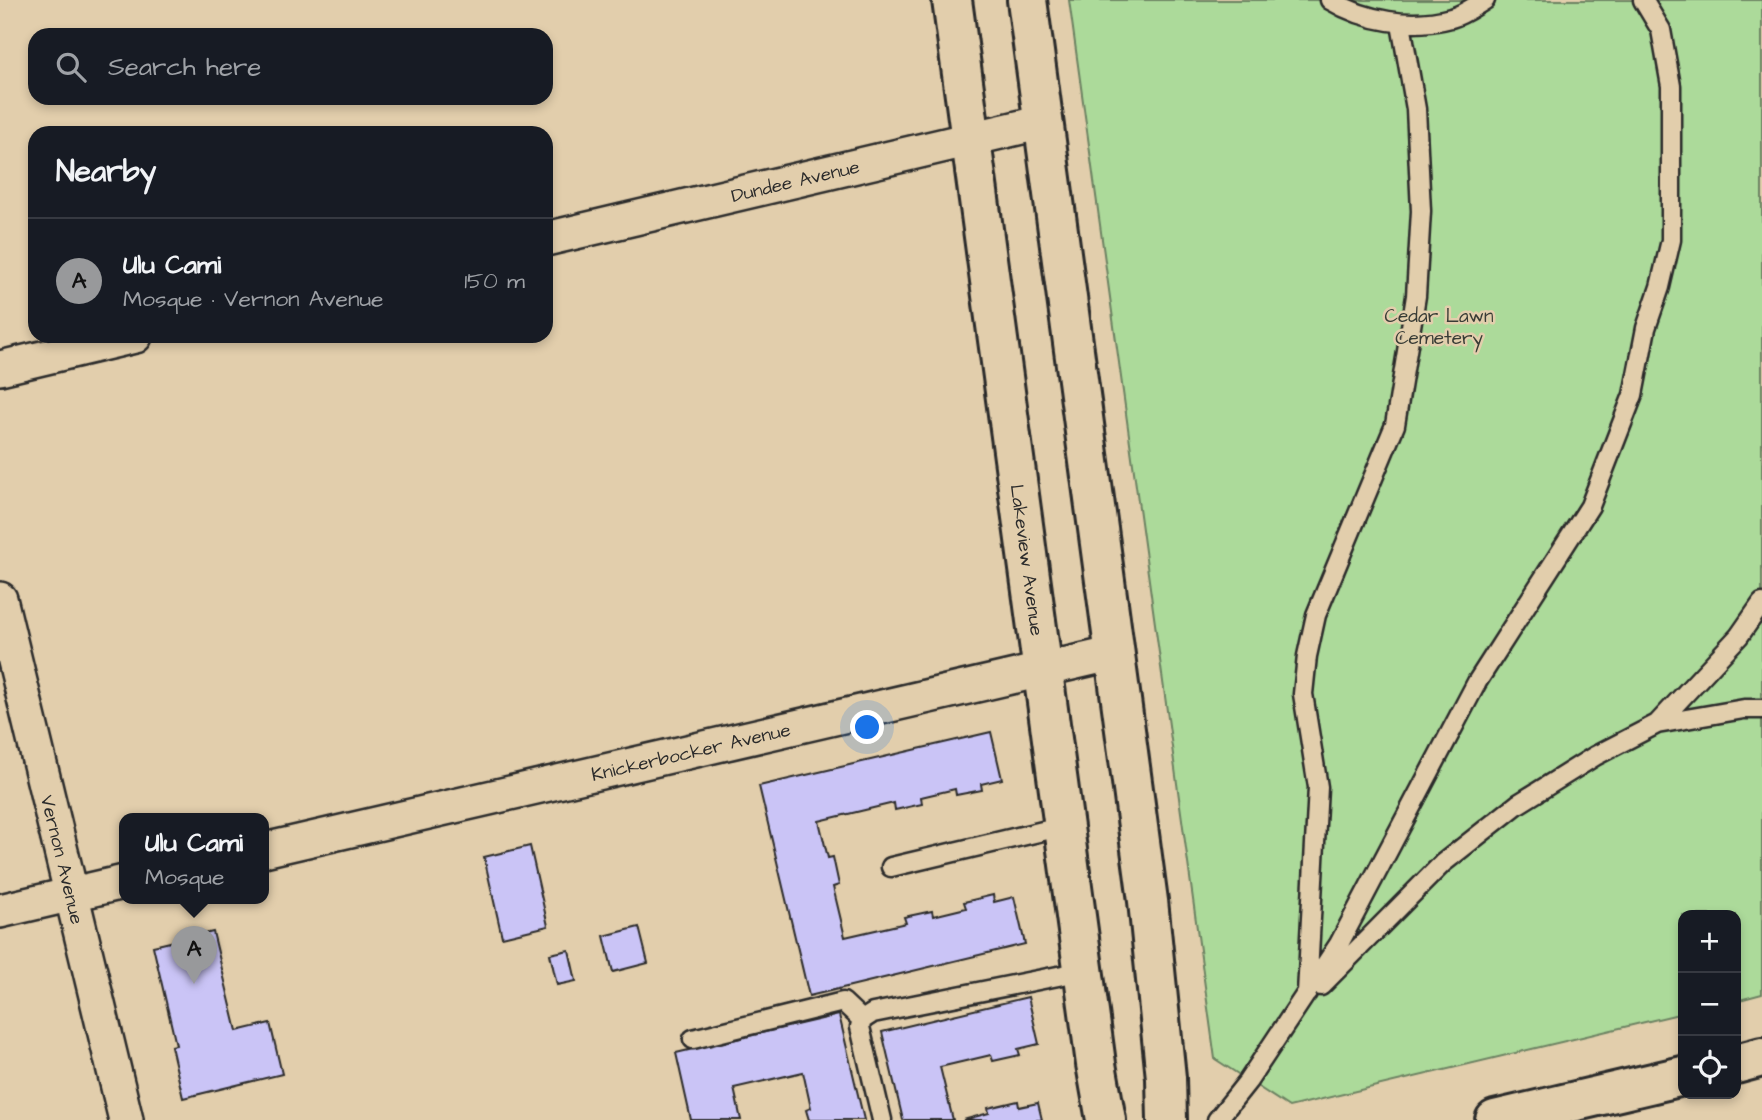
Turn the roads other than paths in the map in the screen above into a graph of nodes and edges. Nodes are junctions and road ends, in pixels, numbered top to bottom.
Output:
1 (952, 0) edge
2 (1027, 0) edge
3 (1330, 0) edge
4 (1485, 0) edge
5 (1643, 0) edge
6 (1401, 24) junction
7 (1043, 122) junction
8 (971, 139) junction
9 (553, 237) edge
10 (105, 343) edge
11 (0, 368) edge
12 (0, 599) edge
13 (1762, 603) edge
14 (1115, 653) junction
15 (1044, 670) junction
16 (1762, 709) edge
17 (1657, 724) junction
18 (1064, 825) junction
19 (269, 849) edge
20 (891, 867) dead end
21 (119, 883) edge
22 (70, 895) junction
23 (0, 911) edge
24 (1083, 971) junction
25 (1307, 993) junction
26 (862, 1020) junction
27 (1286, 1023) junction
28 (693, 1039) dead end
29 (1762, 1057) edge
30 (1741, 1062) edge
31 (1678, 1077) edge
32 (126, 1120) edge
33 (882, 1120) edge
34 (1106, 1120) edge
35 (1167, 1120) edge
36 (1217, 1120) edge
37 (1495, 1120) edge

1 - 8 main road, Lakeview Avenue
2 - 7 main road
3 - 6 lane
4 - 6 lane
5 - 25 lane
6 - 25 lane
7 - 8 street, Dundee Avenue
7 - 14 main road
8 - 9 street, Dundee Avenue
8 - 15 main road, Lakeview Avenue
10 - 11 street
12 - 22 street, Vernon Avenue
13 - 17 lane
14 - 15 street, Knickerbocker Avenue
14 - 35 main road
15 - 18 main road, Lakeview Avenue
15 - 19 street, Knickerbocker Avenue
16 - 17 lane
17 - 27 lane
18 - 20 lane
18 - 24 main road, Lakeview Avenue
21 - 22 street
22 - 23 street
22 - 32 street, Vernon Avenue
24 - 26 lane
24 - 34 main road, Lakeview Avenue
25 - 27 lane
26 - 28 lane
26 - 33 lane
27 - 36 lane
29 - 30 main road
31 - 37 main road

